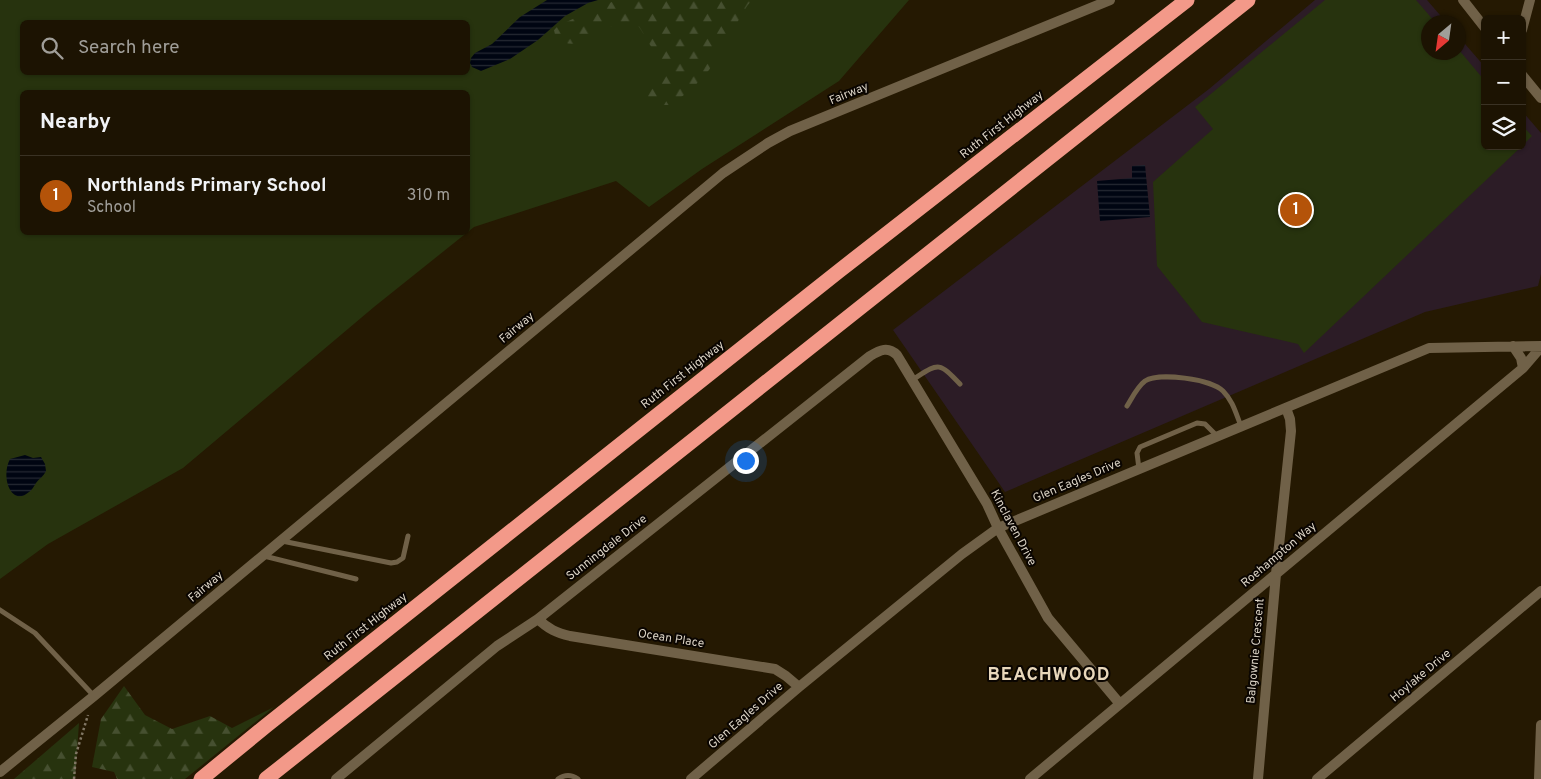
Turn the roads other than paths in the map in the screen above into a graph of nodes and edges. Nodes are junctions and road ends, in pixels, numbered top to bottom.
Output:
1 (1110, 0) edge
2 (1188, 0) edge
3 (1248, 0) edge
4 (1463, 0) edge
5 (1530, 0) edge
6 (1526, 15) edge
7 (1481, 23) edge
8 (1526, 80) edge
9 (1541, 98) edge
10 (1512, 346) junction
11 (1541, 347) edge
12 (897, 355) joint
13 (1523, 368) junction
14 (912, 380) junction
15 (960, 384) dead end
16 (1126, 406) dead end
17 (1286, 408) junction
18 (1241, 426) junction
19 (1217, 436) junction
20 (1139, 469) junction
21 (998, 528) junction
22 (408, 536) dead end
23 (280, 541) junction
24 (263, 556) junction
25 (1276, 574) junction
26 (356, 579) dead end
27 (1541, 591) edge
28 (0, 610) edge
29 (538, 619) junction
30 (799, 687) junction
31 (94, 696) junction
32 (1120, 704) junction
33 (1541, 725) edge
34 (0, 772) edge
35 (201, 779) edge
36 (266, 779) edge
37 (336, 779) edge
38 (558, 779) edge
39 (578, 779) edge
40 (691, 779) edge
41 (1030, 779) edge
42 (1258, 779) edge
43 (1316, 779) edge
44 (1539, 779) edge

1 - 23 street, Fairway
2 - 35 highway, Ruth First Highway
3 - 36 highway
4 - 7 street
5 - 6 street
8 - 9 street
10 - 11 street, Glen Eagles Drive
10 - 13 street
10 - 17 street, Glen Eagles Drive
11 - 13 street, Roehampton Way
12 - 14 street, Kinclaven Drive
12 - 29 street, Sunningdale Drive
13 - 25 street, Roehampton Way
14 - 15 lane
14 - 21 street, Kinclaven Drive
16 - 18 lane
17 - 18 street, Glen Eagles Drive
17 - 25 street, Balgownie Crescent
18 - 19 street, Glen Eagles Drive
19 - 20 street, Glen Eagles Drive
19 - 20 lane
20 - 21 street, Glen Eagles Drive
21 - 30 street, Glen Eagles Drive
21 - 32 street, Kinclaven Drive
22 - 23 lane
23 - 24 street, Fairway
24 - 26 lane
24 - 31 street, Fairway
25 - 32 street, Roehampton Way
25 - 42 street, Balgownie Crescent
27 - 43 street, Hoylake Drive
28 - 31 lane
29 - 30 street, Ocean Place
29 - 37 street, Sunningdale Drive
30 - 40 street, Glen Eagles Drive
31 - 34 street, Fairway
32 - 41 street, Roehampton Way
33 - 44 street
38 - 39 lane

